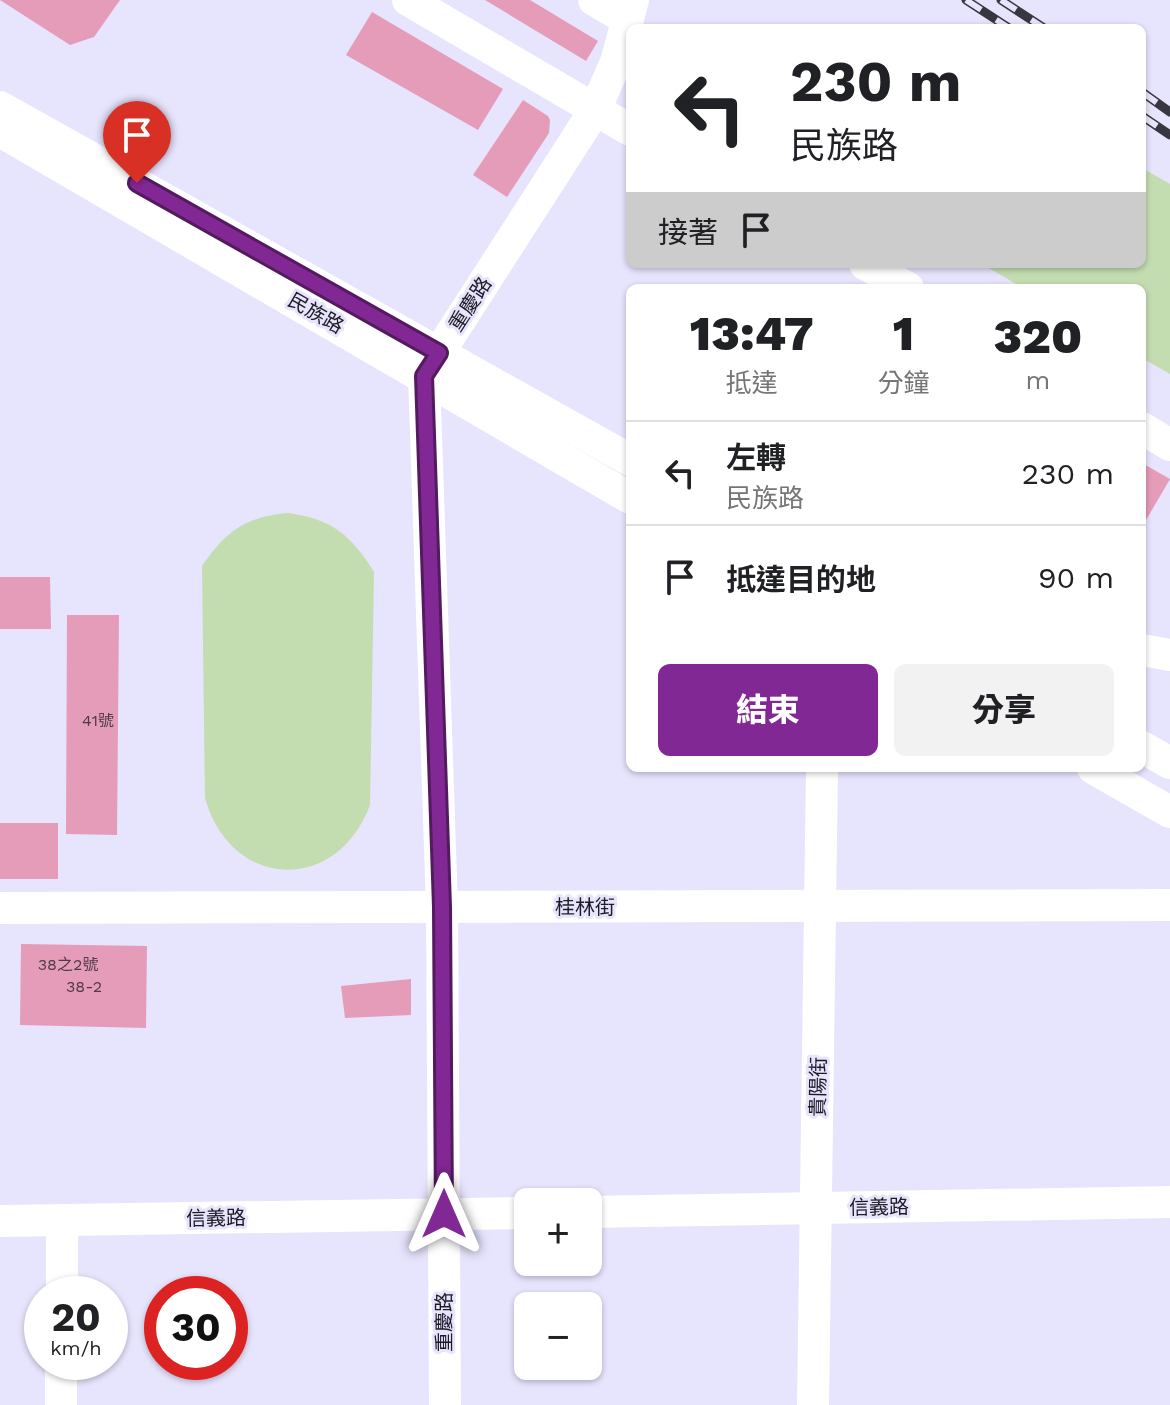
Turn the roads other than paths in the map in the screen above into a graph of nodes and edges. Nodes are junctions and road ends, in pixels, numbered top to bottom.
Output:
1 (408, 0) edge
2 (594, 0) edge
3 (631, 10) edge
4 (626, 27) edge
5 (0, 107) edge
6 (595, 110) junction
7 (626, 128) edge
8 (4, 143) edge
9 (872, 268) edge
10 (901, 284) edge
11 (431, 364) junction
12 (1146, 430) edge
13 (1170, 445) edge
14 (626, 458) edge
15 (626, 495) edge
16 (1146, 651) edge
17 (1170, 655) edge
18 (1146, 749) edge
19 (1170, 763) edge
20 (822, 772) edge
21 (1100, 772) edge
22 (1170, 812) edge
23 (1170, 905) edge
24 (821, 906) junction
25 (442, 907) junction
26 (0, 908) edge
27 (1170, 1202) edge
28 (817, 1208) junction
29 (602, 1212) edge
30 (514, 1213) edge
31 (444, 1214) junction
32 (62, 1220) junction
33 (0, 1221) edge
34 (62, 1276) edge
35 (61, 1380) edge
36 (61, 1405) edge
37 (445, 1405) edge
38 (813, 1405) edge

1 - 6 street
2 - 3 street
4 - 6 street, 重慶路
5 - 11 street, 民族路
6 - 7 street
6 - 11 street, 重慶路
8 - 11 street, 民族路
9 - 10 street
11 - 14 street, 民族路
11 - 15 street, 民族路
11 - 25 street, 重慶路
12 - 13 street
16 - 17 street
18 - 19 street
20 - 24 street, 貴陽街
21 - 22 street
23 - 24 street, 桂林街
24 - 25 street, 桂林街
24 - 28 street, 貴陽街
25 - 26 street, 桂林街
25 - 31 street, 重慶路
27 - 28 street, 信義路
28 - 29 street, 信義路
28 - 38 street, 貴陽街
30 - 31 street, 信義路
31 - 32 street, 信義路
31 - 37 street, 重慶路
32 - 33 street, 信義路
32 - 34 street
35 - 36 street

